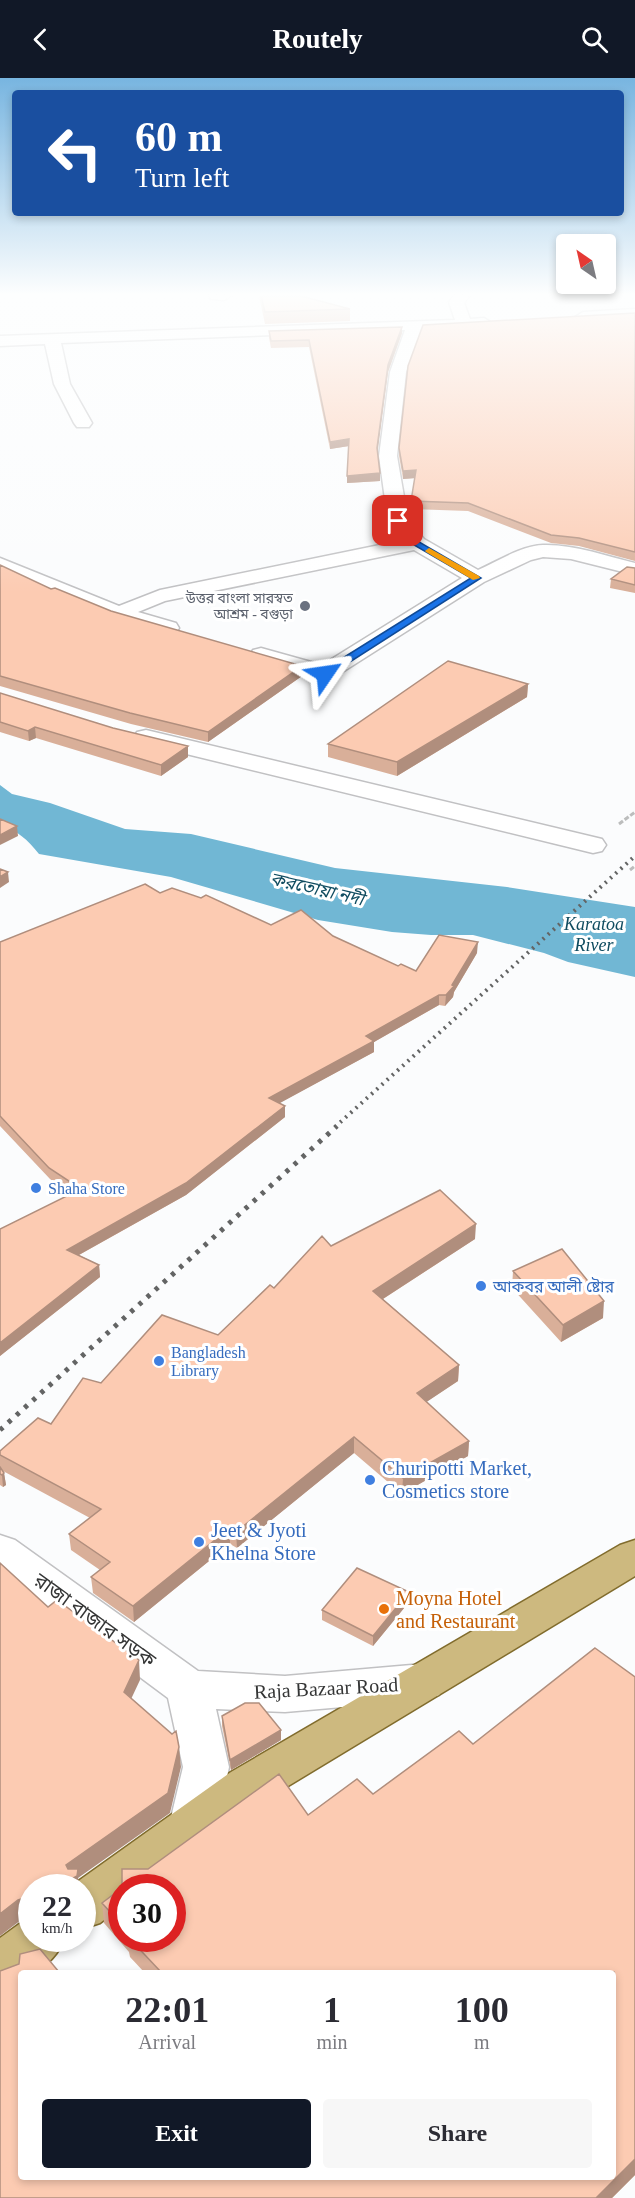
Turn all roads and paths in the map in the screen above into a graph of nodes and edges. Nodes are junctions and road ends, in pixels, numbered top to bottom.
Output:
1 (68, 395) edge
2 (395, 395) edge
3 (83, 423) dead end
4 (417, 543) junction
5 (0, 564) edge
6 (635, 569) edge
7 (477, 578) junction
8 (120, 614) junction
9 (188, 634) edge
10 (245, 650) edge
11 (123, 731) edge
12 (592, 845) dead end
13 (635, 866) edge
14 (630, 870) dead end
15 (0, 1551) edge
16 (635, 1556) edge
17 (423, 1682) junction
18 (189, 1689) junction
19 (193, 1826) junction
20 (96, 1897) edge
21 (21, 1952) edge
22 (0, 1968) edge

1 - 3 street
2 - 4 street
4 - 7 street
4 - 8 street
5 - 8 street
6 - 7 street
7 - 10 street
8 - 9 street
11 - 12 street
13 - 14 path
15 - 18 street, রাজা বাজার সড়ক
16 - 17 main road
17 - 18 street, Raja Bazaar Road
17 - 19 main road
18 - 19 street
19 - 20 main road
21 - 22 main road

